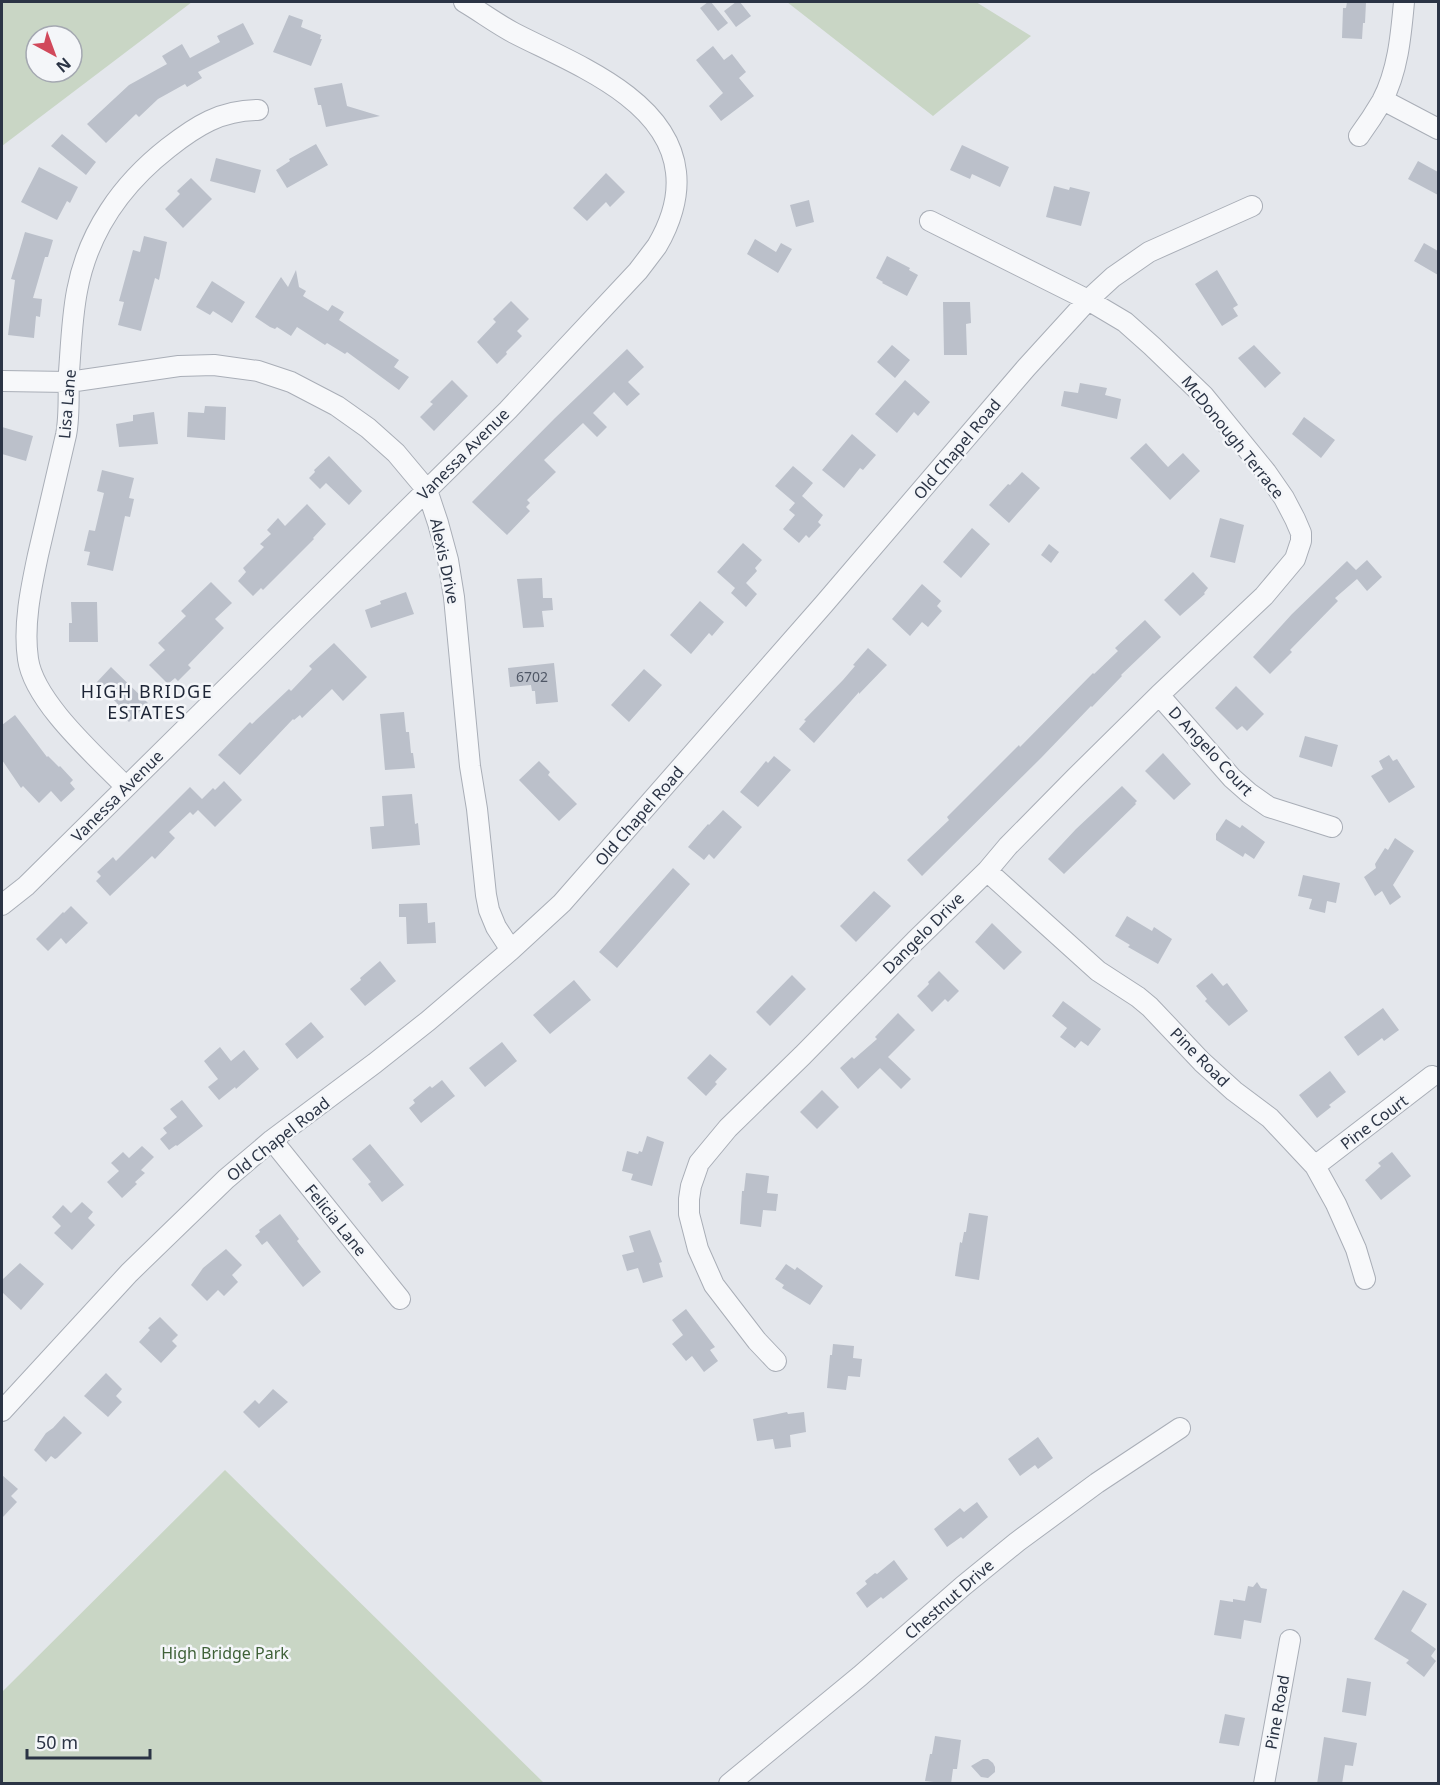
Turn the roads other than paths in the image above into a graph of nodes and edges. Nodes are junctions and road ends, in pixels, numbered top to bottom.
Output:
1 (464, 2) edge
2 (1404, 2) edge
3 (1383, 100) junction
4 (258, 110) dead end
5 (1438, 129) edge
6 (1359, 136) dead end
7 (1252, 206) dead end
8 (930, 221) dead end
9 (1088, 300) junction
10 (2, 381) edge
11 (69, 382) junction
12 (427, 490) junction
13 (1301, 541) joint
14 (1159, 695) junction
15 (126, 787) junction
16 (1332, 827) dead end
17 (987, 871) junction
18 (2, 905) edge
19 (511, 950) junction
20 (1432, 1076) dead end
21 (272, 1140) junction
22 (1315, 1166) junction
23 (1365, 1279) dead end
24 (400, 1299) dead end
25 (776, 1361) dead end
26 (2, 1411) edge
27 (1180, 1428) dead end
28 (1290, 1640) dead end
29 (729, 1784) edge
30 (1264, 1784) edge

1 - 12 street, Vanessa Avenue
2 - 3 street
3 - 5 street
3 - 6 street
4 - 11 street, Lisa Lane
7 - 9 street, Old Chapel Road
8 - 9 street, McDonough Terrace
9 - 13 street, McDonough Terrace
9 - 19 street, Old Chapel Road
10 - 11 street, Alexis Drive
11 - 12 street, Alexis Drive
11 - 15 street, Lisa Lane
12 - 15 street, Vanessa Avenue
12 - 19 street, Alexis Drive
13 - 14 street, Dangelo Drive
14 - 16 street, D Angelo Court
14 - 17 street, Dangelo Drive
15 - 18 street, Vanessa Avenue
17 - 22 street, Pine Road
17 - 25 street, Dangelo Drive
19 - 21 street, Old Chapel Road
20 - 22 street, Pine Court
21 - 24 street, Felicia Lane
21 - 26 street, Old Chapel Road
22 - 23 street, Pine Road
27 - 29 street, Chestnut Drive
28 - 30 street, Pine Road

